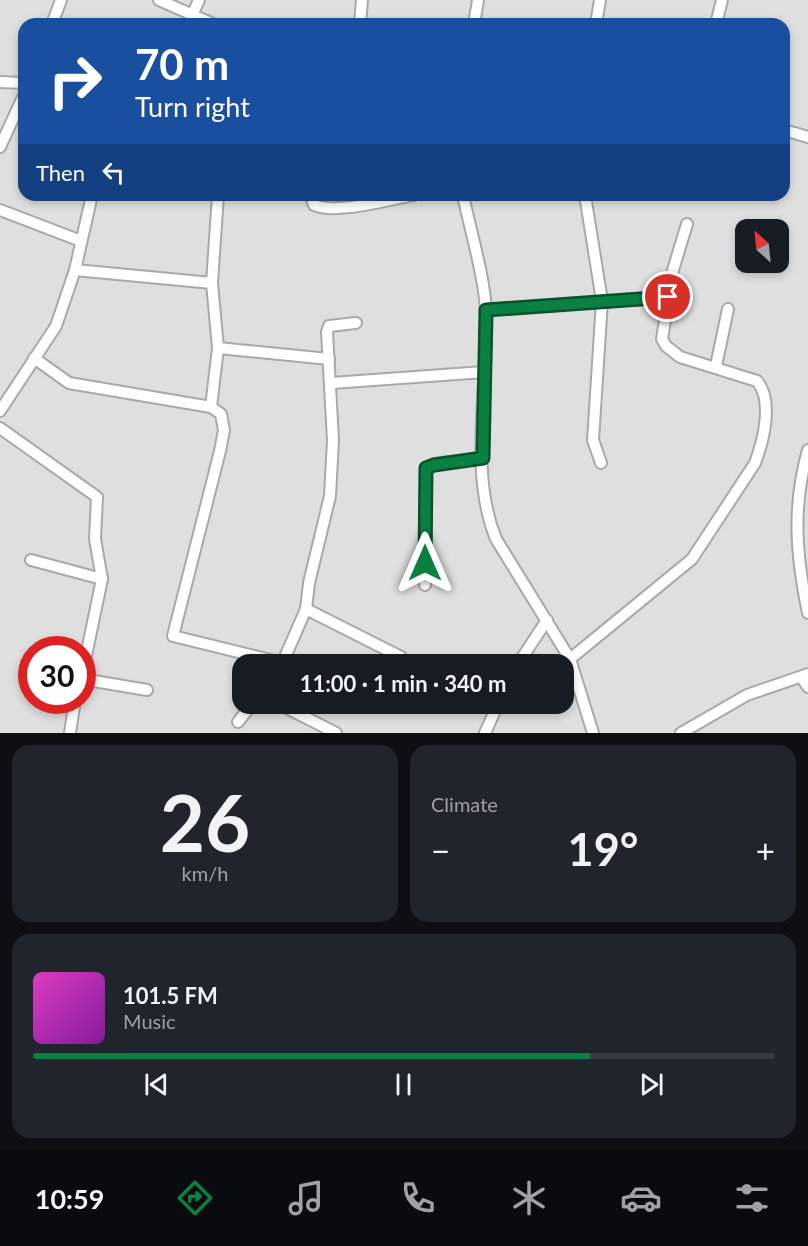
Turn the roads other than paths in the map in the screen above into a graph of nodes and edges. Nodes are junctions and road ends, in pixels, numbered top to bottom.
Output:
1 (61, 0) edge
2 (159, 0) edge
3 (199, 0) edge
4 (362, 0) edge
5 (478, 0) edge
6 (600, 0) edge
7 (722, 0) edge
8 (192, 13) junction
9 (54, 18) edge
10 (202, 18) edge
11 (360, 18) edge
12 (475, 18) edge
13 (597, 18) edge
14 (718, 18) edge
15 (0, 82) edge
16 (18, 83) edge
17 (18, 108) edge
18 (790, 131) edge
19 (808, 137) edge
20 (0, 147) edge
21 (91, 201) edge
22 (218, 201) edge
23 (313, 201) edge
24 (381, 201) edge
25 (464, 201) edge
26 (586, 201) edge
27 (0, 210) edge
28 (687, 224) dead end
29 (81, 241) junction
30 (75, 270) junction
31 (212, 283) junction
32 (668, 297) junction
33 (602, 301) junction
34 (729, 309) dead end
35 (486, 310) junction
36 (356, 323) dead end
37 (218, 348) junction
38 (34, 358) junction
39 (329, 360) junction
40 (716, 366) junction
41 (484, 372) junction
42 (332, 383) junction
43 (211, 407) junction
44 (0, 411) edge
45 (0, 428) edge
46 (808, 450) edge
47 (483, 458) junction
48 (601, 463) dead end
49 (31, 560) dead end
50 (102, 579) junction
51 (425, 585) dead end
52 (306, 609) junction
53 (808, 613) edge
54 (547, 621) junction
55 (90, 636) edge
56 (243, 654) edge
57 (286, 654) edge
58 (395, 654) edge
59 (525, 654) edge
60 (567, 654) edge
61 (574, 656) edge
62 (574, 672) edge
63 (805, 675) edge
64 (96, 680) edge
65 (808, 687) edge
66 (147, 690) dead end
67 (73, 714) edge
68 (244, 714) edge
69 (299, 714) edge
70 (494, 714) edge
71 (238, 722) dead end
72 (70, 733) edge
73 (336, 733) edge
74 (485, 733) edge
75 (593, 733) edge
76 (681, 733) edge

1 - 9 street
2 - 8 street
3 - 8 street
4 - 11 street
5 - 12 street
6 - 13 street
7 - 14 street
8 - 10 street
15 - 16 street
17 - 20 street
18 - 19 street
21 - 29 street
22 - 31 street
23 - 24 street
25 - 35 street
26 - 33 street
27 - 29 street
28 - 32 street
29 - 30 street
30 - 31 street
30 - 38 street
31 - 37 street
32 - 33 street
32 - 40 street
33 - 35 street
33 - 48 street
34 - 40 street
35 - 41 street
36 - 39 street
37 - 39 street
37 - 43 street
38 - 43 street
38 - 44 street
39 - 42 street
40 - 61 street
41 - 42 street
41 - 47 street
42 - 52 street
43 - 56 street
45 - 50 street
46 - 53 street
47 - 51 street
47 - 54 street
49 - 50 street
50 - 55 street
52 - 57 street
52 - 58 street
54 - 59 street
54 - 60 street
62 - 75 street
63 - 65 street
63 - 76 street
64 - 66 street
67 - 72 street
68 - 71 street
69 - 73 street
70 - 74 street

